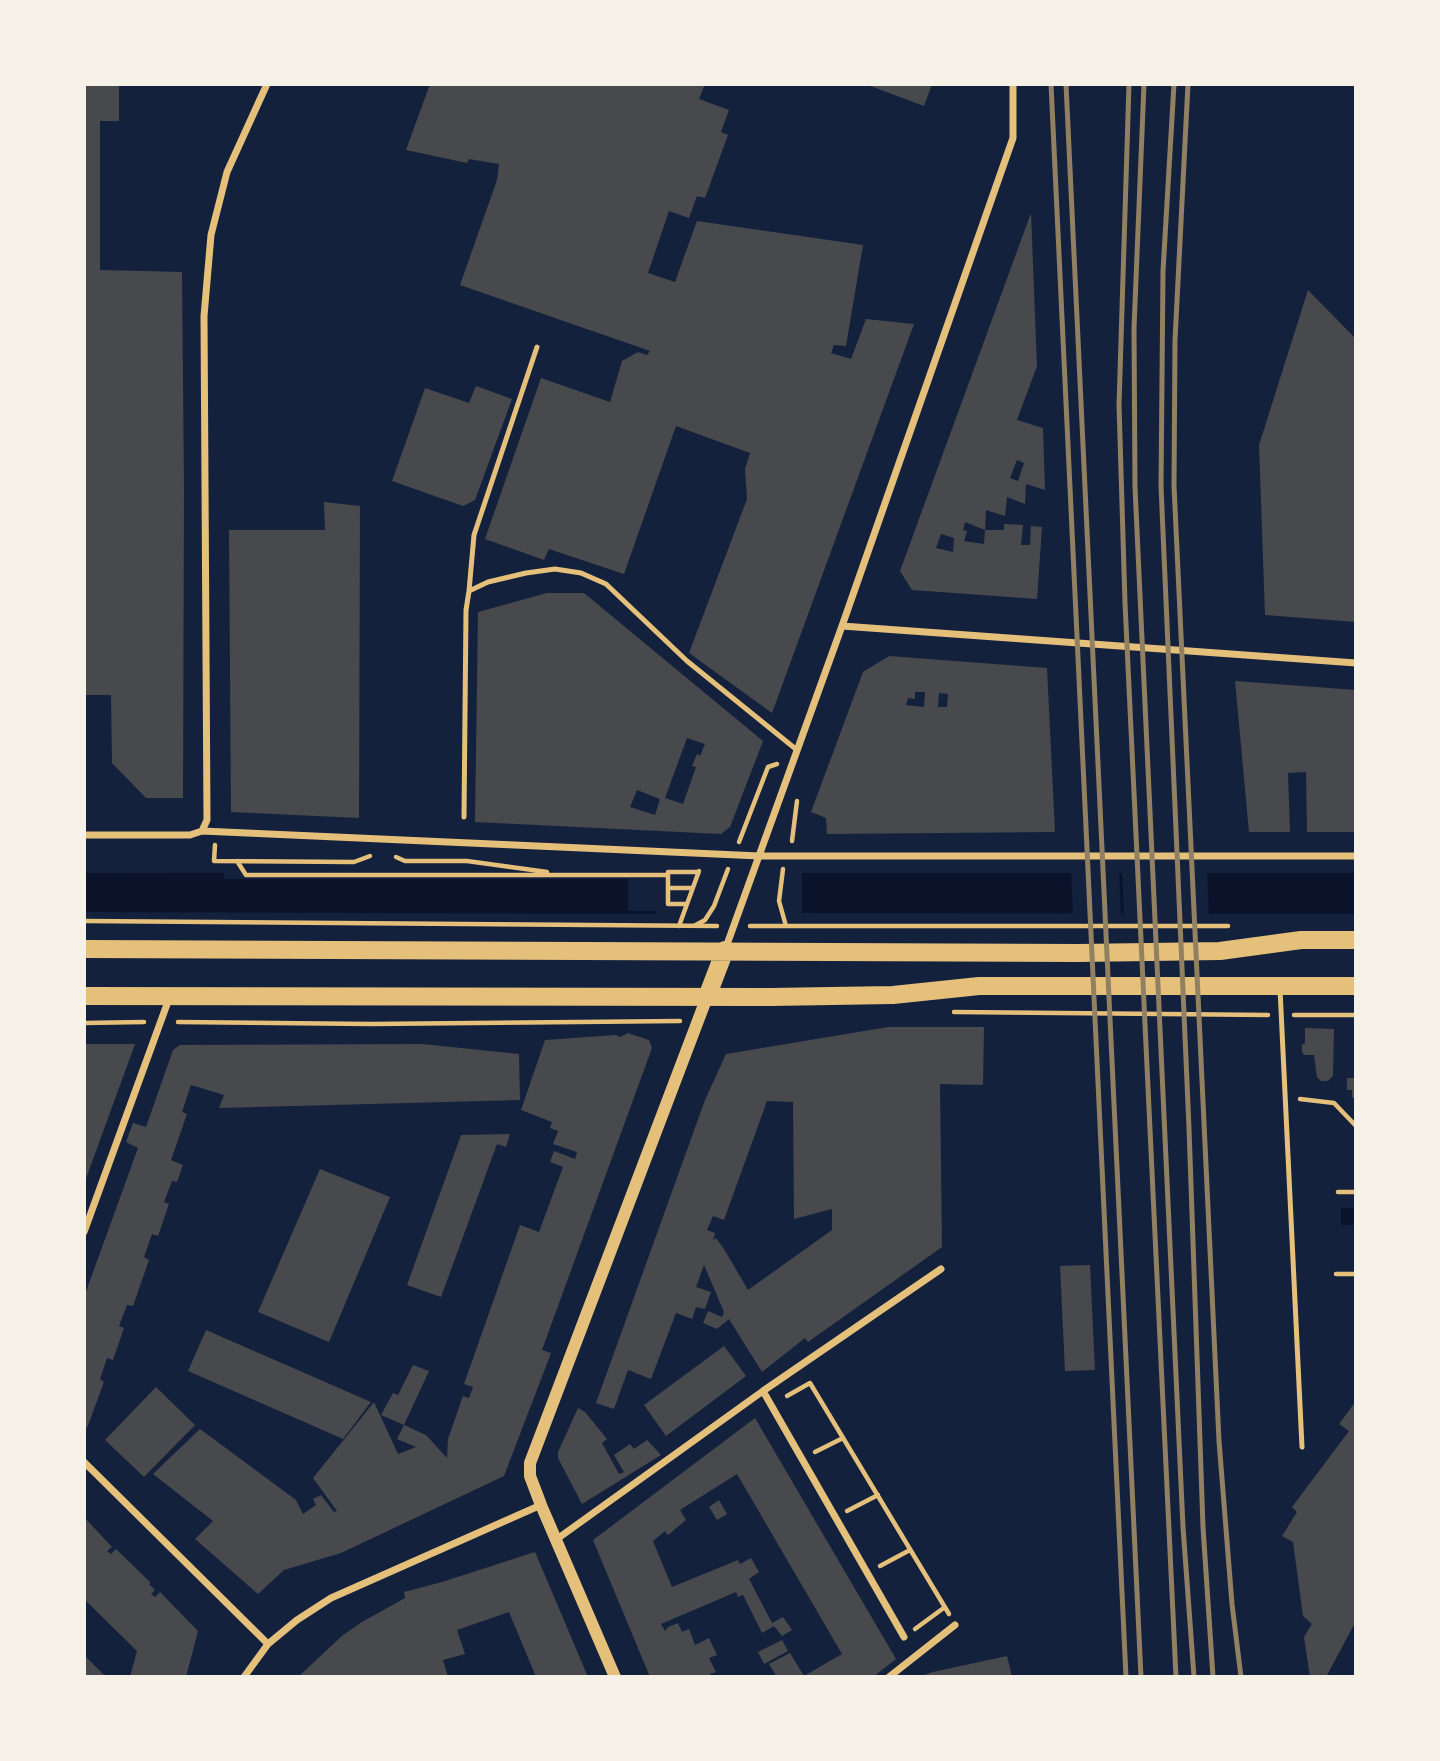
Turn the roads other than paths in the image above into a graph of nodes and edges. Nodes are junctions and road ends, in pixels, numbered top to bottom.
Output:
1 (267, 84) edge
2 (1013, 84) edge
3 (537, 347) dead end
4 (469, 591) junction
5 (842, 626) junction
6 (1356, 663) edge
7 (797, 750) junction
8 (464, 817) dead end
9 (202, 831) junction
10 (84, 835) edge
11 (760, 856) junction
12 (1356, 856) edge
13 (1356, 940) edge
14 (84, 949) edge
15 (724, 950) junction
16 (1280, 986) junction
17 (1356, 986) edge
18 (84, 996) edge
19 (170, 996) junction
20 (707, 996) junction
21 (84, 1232) edge
22 (941, 1269) dead end
23 (763, 1391) junction
24 (1301, 1447) dead end
25 (84, 1462) edge
26 (541, 1505) junction
27 (557, 1539) junction
28 (955, 1625) road end
29 (904, 1637) road end
30 (268, 1644) junction
31 (244, 1677) edge
32 (615, 1677) edge
33 (889, 1677) edge

1 - 9 street
2 - 5 street
3 - 4 lane
4 - 7 lane
4 - 8 lane
5 - 6 street
5 - 7 street
7 - 11 street
9 - 10 street
9 - 11 street
11 - 12 street
11 - 15 street
13 - 15 main road
14 - 15 main road
15 - 20 main road
16 - 17 main road
16 - 20 main road
16 - 24 lane
18 - 19 main road
19 - 20 main road
19 - 21 street
20 - 26 street
22 - 23 street
23 - 27 street
23 - 29 street
25 - 30 street
26 - 27 street
26 - 30 street
27 - 32 street
28 - 33 street
30 - 31 street

